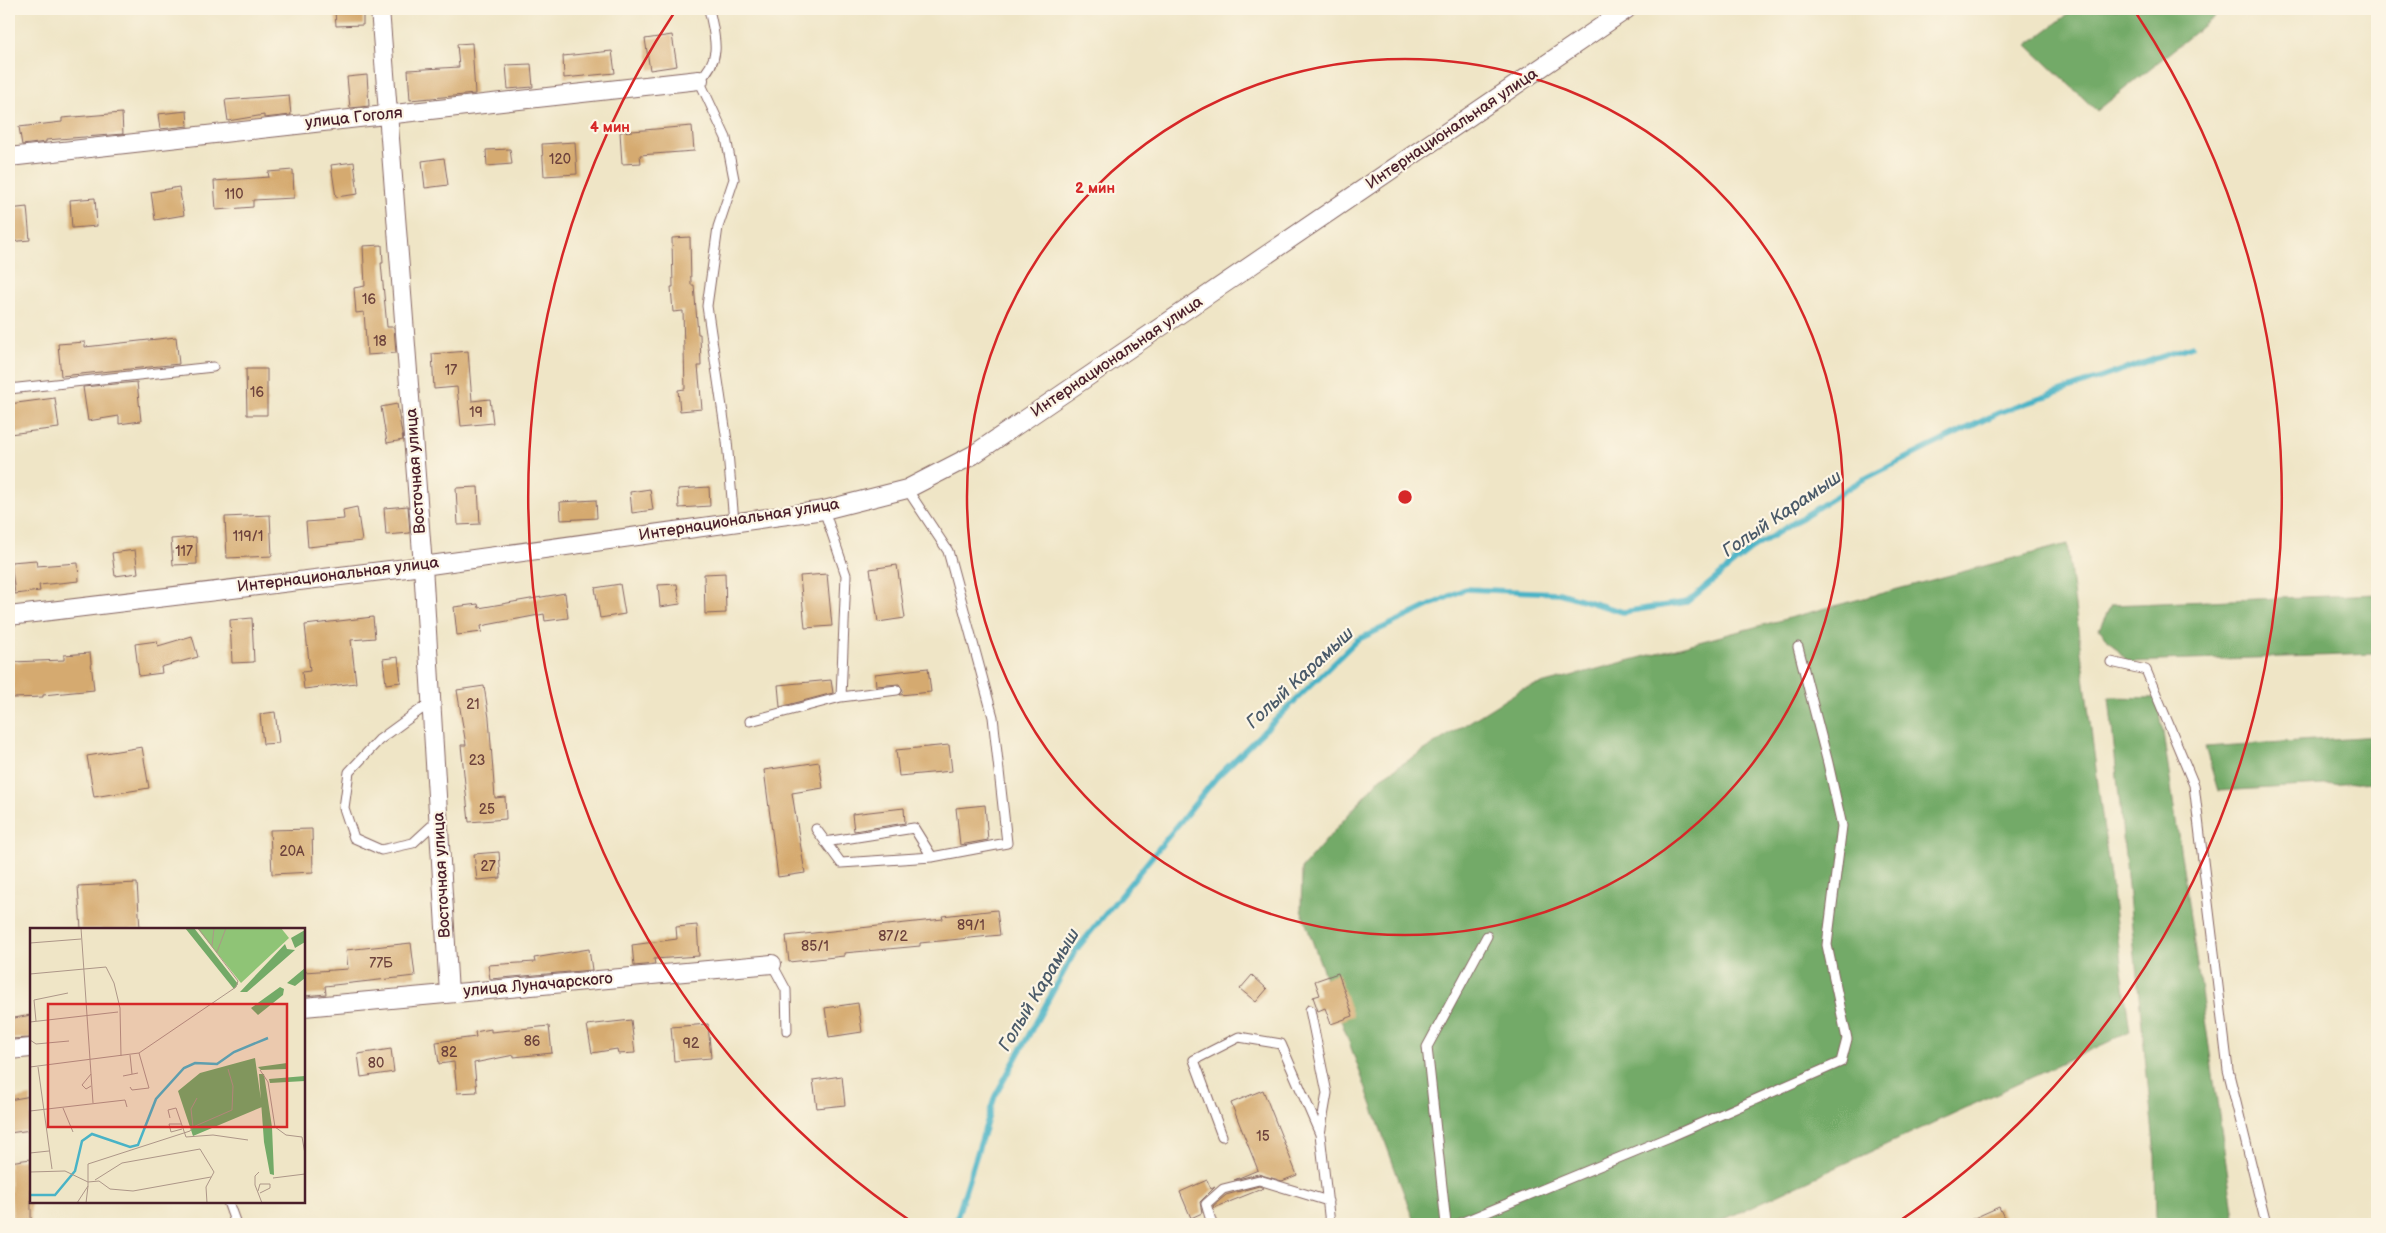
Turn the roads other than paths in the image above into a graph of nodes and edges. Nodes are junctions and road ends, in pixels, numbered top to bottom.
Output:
1 (380, 9) edge
2 (710, 9) edge
3 (1627, 9) edge
4 (700, 80) junction
5 (389, 114) junction
6 (9, 157) edge
7 (213, 368) dead end
8 (9, 389) edge
9 (907, 489) junction
10 (824, 510) junction
11 (734, 522) junction
12 (423, 566) junction
13 (9, 616) edge
14 (1798, 647) dead end
15 (2111, 662) dead end
16 (897, 690) dead end
17 (841, 697) junction
18 (431, 702) junction
19 (750, 722) dead end
20 (439, 819) junction
21 (816, 829) dead end
22 (825, 842) junction
23 (932, 857) junction
24 (1487, 936) dead end
25 (772, 964) joint
26 (449, 993) junction
27 (305, 1007) edge
28 (1310, 1010) dead end
29 (787, 1031) dead end
30 (30, 1048) edge
31 (9, 1050) edge
32 (1320, 1134) junction
33 (1222, 1136) dead end
34 (1328, 1201) junction
35 (228, 1203) edge
36 (236, 1224) edge
37 (1212, 1224) edge
38 (1330, 1224) edge
39 (1446, 1224) edge
40 (1458, 1224) edge
41 (2266, 1224) edge

1 - 5 street, Восточная улица
2 - 4 lane
3 - 9 street, Интернациональная улица
4 - 5 street, улица Гоголя
4 - 11 lane
5 - 6 street, улица Гоголя
5 - 12 street, Восточная улица
7 - 8 lane
9 - 10 street, Интернациональная улица
9 - 23 lane
10 - 11 street, Интернациональная улица
10 - 17 lane
11 - 12 street, Интернациональная улица
12 - 13 street, Интернациональная улица
12 - 18 street, Восточная улица
14 - 40 lane
15 - 41 lane
16 - 17 lane
17 - 19 lane
18 - 20 street, Восточная улица
18 - 20 lane
20 - 26 street, Восточная улица
21 - 22 lane
22 - 23 lane
22 - 23 lane
24 - 39 lane
25 - 26 street, улица Луначарского
25 - 29 lane
26 - 27 street, улица Луначарского
28 - 32 lane
30 - 31 street
32 - 33 lane
32 - 34 lane
34 - 37 lane
34 - 38 lane
35 - 36 lane

